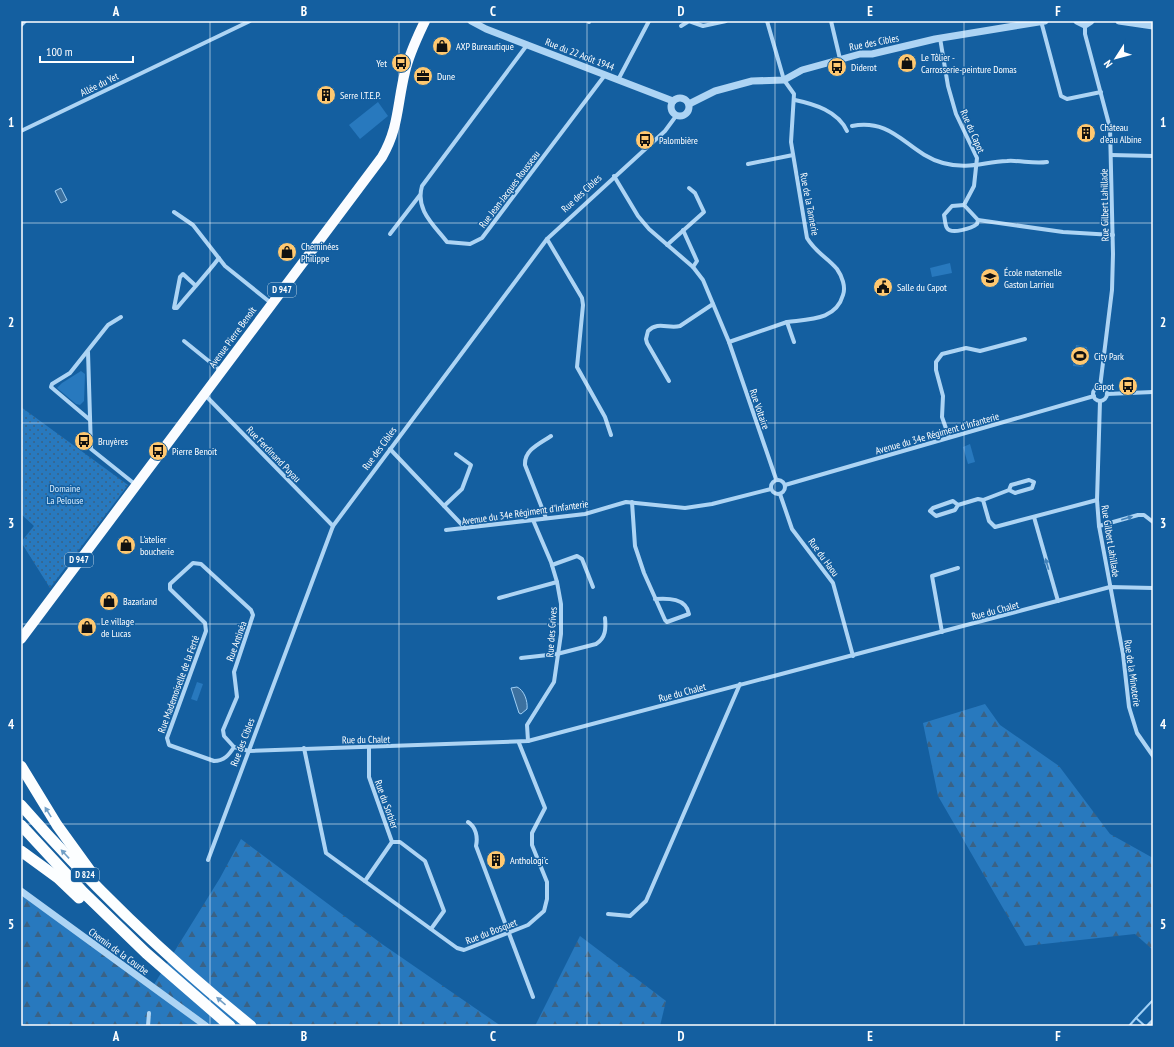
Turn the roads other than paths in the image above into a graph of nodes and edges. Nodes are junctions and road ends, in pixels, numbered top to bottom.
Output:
1 (25, 21) edge
2 (250, 21) edge
3 (429, 21) edge
4 (471, 21) edge
5 (649, 21) edge
6 (726, 21) edge
7 (767, 21) edge
8 (831, 21) edge
9 (1045, 21) edge
10 (1077, 21) edge
11 (1119, 21) edge
12 (1041, 22) edge
13 (477, 23) edge
14 (1088, 23) edge
15 (423, 25) edge
16 (21, 26) edge
17 (681, 26) dead end
18 (1153, 26) edge
19 (940, 38) junction
20 (527, 45) junction
21 (840, 59) junction
22 (604, 75) junction
23 (618, 80) junction
24 (784, 80) junction
25 (1101, 92) junction
26 (795, 100) junction
27 (672, 101) junction
28 (689, 104) junction
29 (676, 116) junction
30 (852, 126) dead end
31 (21, 131) edge
32 (847, 131) dead end
33 (793, 155) junction
34 (1111, 155) junction
35 (1153, 156) edge
36 (1047, 162) dead end
37 (748, 164) dead end
38 (976, 166) junction
39 (614, 176) junction
40 (689, 188) dead end
41 (420, 194) junction
42 (964, 205) junction
43 (174, 212) dead end
44 (978, 220) junction
45 (683, 230) junction
46 (390, 234) dead end
47 (1113, 235) junction
48 (547, 239) junction
49 (667, 245) junction
50 (219, 258) junction
51 (693, 267) junction
52 (196, 286) junction
53 (271, 303) junction
54 (713, 304) junction
55 (121, 317) dead end
56 (787, 322) junction
57 (1025, 339) dead end
58 (184, 341) dead end
59 (729, 342) junction
60 (794, 342) dead end
61 (88, 352) junction
62 (221, 372) junction
63 (669, 381) dead end
64 (1100, 387) junction
65 (1153, 392) edge
66 (204, 394) junction
67 (1107, 394) junction
68 (1094, 396) junction
69 (1100, 401) junction
70 (90, 420) junction
71 (612, 435) dead end
72 (550, 436) dead end
73 (949, 438) junction
74 (390, 448) junction
75 (456, 454) dead end
76 (776, 480) junction
77 (136, 485) junction
78 (785, 485) junction
79 (771, 489) junction
80 (1009, 490) junction
81 (780, 494) junction
82 (983, 500) junction
83 (1096, 500) junction
84 (632, 502) junction
85 (958, 505) junction
86 (444, 506) junction
87 (1034, 517) junction
88 (546, 518) junction
89 (533, 520) junction
90 (1153, 522) edge
91 (333, 526) junction
92 (1099, 526) junction
93 (465, 528) junction
94 (446, 530) dead end
95 (193, 563) joint
96 (552, 565) junction
97 (958, 568) dead end
98 (557, 582) junction
99 (593, 587) dead end
100 (1110, 587) junction
101 (1153, 588) edge
102 (499, 598) dead end
103 (655, 599) junction
104 (1058, 601) junction
105 (605, 618) dead end
106 (942, 632) junction
107 (21, 639) edge
108 (557, 654) junction
109 (853, 656) junction
110 (521, 658) dead end
111 (740, 684) junction
112 (528, 742) junction
113 (519, 743) junction
114 (234, 747) junction
115 (369, 747) junction
116 (304, 748) junction
117 (250, 751) junction
118 (1153, 756) edge
119 (21, 766) edge
120 (21, 805) edge
121 (468, 822) dead end
122 (21, 825) edge
123 (392, 842) junction
124 (21, 851) edge
125 (208, 860) dead end
126 (365, 881) junction
127 (21, 891) edge
128 (608, 914) dead end
129 (431, 929) junction
130 (509, 933) junction
131 (188, 974) junction
132 (533, 997) dead end
133 (149, 1013) dead end
134 (226, 1023) edge
135 (1153, 1023) edge
136 (148, 1026) edge
137 (206, 1026) edge
138 (251, 1026) edge
139 (1150, 1026) edge

1 - 16 street
2 - 31 street, Allée du Yet
3 - 15 main road, Avenue Pierre Benoît / D 947
4 - 13 street, Rue du 22 Août 1944
5 - 23 street
6 - 17 street
7 - 24 street
8 - 21 street
9 - 12 street, Rue des Cibles
10 - 14 street
11 - 18 street
12 - 19 street, Rue des Cibles
12 - 25 street
13 - 20 street, Rue du 22 Août 1944
14 - 25 street, Rue Gilbert Lahillade
15 - 53 main road, Avenue Pierre Benoît / D 947
19 - 21 street, Rue des Cibles
19 - 38 street, Rue du Capot
20 - 22 street, Rue du 22 Août 1944
20 - 41 street
21 - 24 street, Rue des Cibles
22 - 23 street, Rue du 22 Août 1944
22 - 41 street, Rue Jean-Jacques Rousseau
23 - 27 street, Rue du 22 Août 1944
24 - 26 street
24 - 28 street, Rue des Cibles
25 - 34 street, Rue Gilbert Lahillade
26 - 32 street
26 - 33 street, Rue de la Tannerie
27 - 28 street
27 - 29 street
28 - 29 street
29 - 39 street, Rue des Cibles
30 - 38 street
33 - 37 street
33 - 56 street, Rue de la Tannerie
34 - 35 street
34 - 47 street, Rue Gilbert Lahillade
36 - 38 street
38 - 42 street, Rue du Capot
39 - 48 street, Rue des Cibles
39 - 49 street, Rue Voltaire
40 - 45 street
41 - 46 street
42 - 44 street
42 - 44 street
43 - 50 street
44 - 47 street
45 - 49 street
45 - 51 street
47 - 64 street, Rue Gilbert Lahillade
48 - 71 street
48 - 74 street, Rue des Cibles
49 - 51 street, Rue Voltaire
50 - 52 street
50 - 53 street
51 - 54 street, Rue Voltaire
52 - 52 street
53 - 62 main road, Avenue Pierre Benoît / D 947
54 - 59 street, Rue Voltaire
54 - 63 street
55 - 61 street
56 - 59 street
56 - 60 street
57 - 73 street
58 - 62 street
59 - 76 street, Rue Voltaire
61 - 70 street
61 - 70 street
62 - 66 main road, Avenue Pierre Benoît / D 947
64 - 67 street
64 - 68 street
65 - 67 street
66 - 77 main road, Avenue Pierre Benoît / D 947
66 - 91 street, Rue Ferdinand Puyau
67 - 69 street
68 - 69 street
68 - 73 street, Avenue du 34e Régiment d'Infanterie
69 - 83 street, Rue Gilbert Lahillade
70 - 77 street
72 - 88 street
73 - 78 street, Avenue du 34e Régiment d'Infanterie
74 - 86 street
74 - 91 street, Rue des Cibles
75 - 86 street
76 - 78 street
76 - 79 street
77 - 107 main road, Avenue Pierre Benoît / D 947
78 - 81 street
79 - 81 street
79 - 84 street, Avenue du 34e Régiment d'Infanterie
80 - 80 street
80 - 82 street
81 - 109 street, Rue du Haou
82 - 85 street
82 - 87 street
83 - 87 street
83 - 92 street, Rue Gilbert Lahillade
84 - 88 street, Avenue du 34e Régiment d'Infanterie
84 - 103 street
85 - 85 street
86 - 93 street
104 -> 87 street
88 - 89 street, Avenue du 34e Régiment d'Infanterie
89 - 93 street, Avenue du 34e Régiment d'Infanterie
89 - 96 street, Rue des Grives
92 -> 90 street
91 - 117 street, Rue des Cibles
92 - 100 street, Rue Gilbert Lahillade
93 - 94 street, Avenue du 34e Régiment d'Infanterie
95 - 114 street, Rue Antinéa
95 - 114 street, Rue Mademoiselle de la Ferté
96 - 98 street, Rue des Grives
96 - 99 street
97 - 106 street
98 - 102 street
98 - 108 street, Rue des Grives
100 - 101 street, Rue du Chalet
100 - 104 street, Rue du Chalet
100 - 118 street, Rue de la Minoterie
103 - 103 street
104 - 106 street, Rue du Chalet
105 - 108 street
106 - 109 street, Rue du Chalet
108 - 110 street
108 - 112 street, Rue des Grives
109 - 111 street, Rue du Chalet
111 - 112 street, Rue du Chalet
111 - 128 street
112 - 113 street, Rue du Chalet
113 - 115 street, Rue du Chalet
113 - 130 street, Rue du Bosquet
114 - 117 street
115 - 116 street, Rue du Chalet
115 - 123 street, Rue du Sorbier
116 - 117 street, Rue du Chalet
116 - 126 street, Rue du Bosquet
117 - 125 street, Rue des Cibles
131 -> 119 highway
131 -> 120 highway, D 824
121 - 130 street
122 - 134 highway, D 824
123 - 126 street, Rue du Sorbier
123 - 129 street
124 - 134 highway
126 - 129 street, Rue du Bosquet
127 - 137 street, Chemin de la Courbe
129 - 130 street, Rue du Bosquet
130 - 132 street
138 -> 131 highway, D 824
133 - 136 street
135 - 139 street

